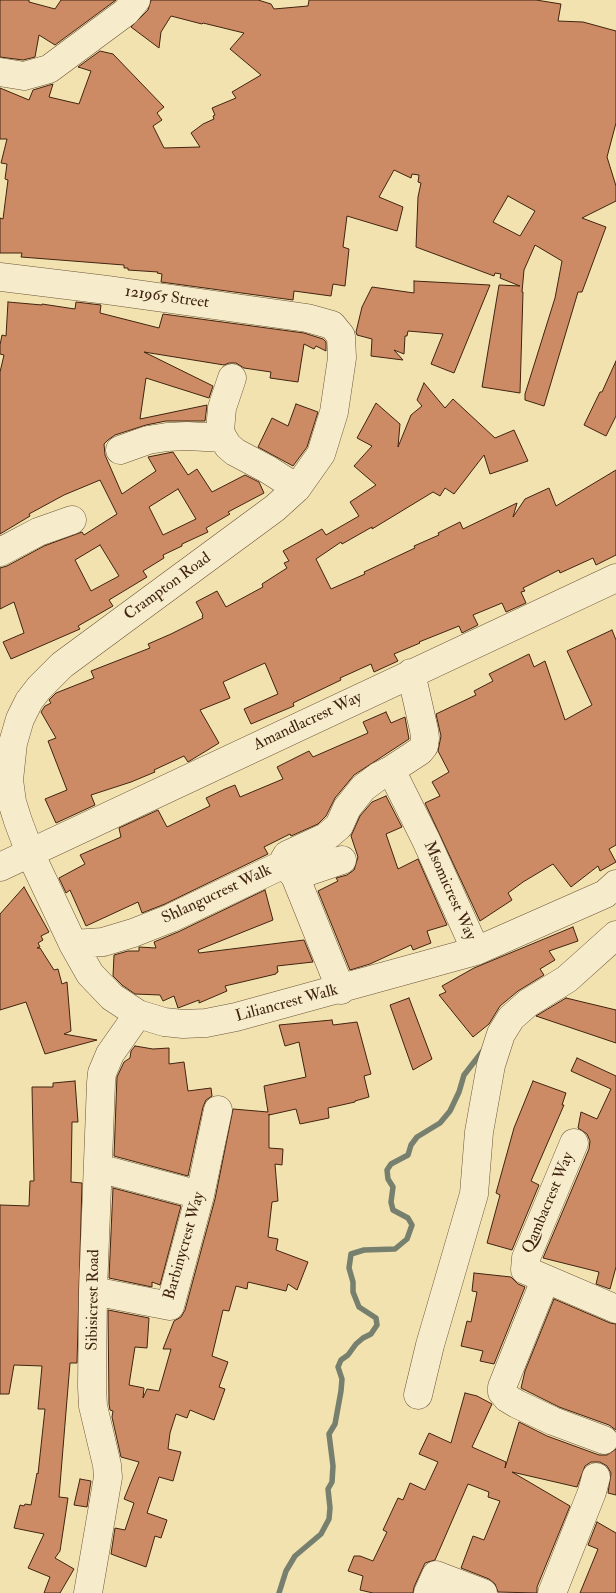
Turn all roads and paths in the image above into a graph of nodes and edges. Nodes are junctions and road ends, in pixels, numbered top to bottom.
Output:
1 (136, 0) edge
2 (0, 72) edge
3 (0, 278) edge
4 (332, 325) joint
5 (232, 378) dead end
6 (223, 438) junction
7 (120, 450) dead end
8 (297, 488) junction
9 (72, 520) dead end
10 (0, 552) edge
11 (616, 578) edge
12 (411, 673) junction
13 (391, 770) junction
14 (30, 853) junction
15 (342, 860) dead end
16 (0, 867) edge
17 (289, 870) junction
18 (616, 884) edge
19 (616, 935) edge
20 (73, 944) junction
21 (476, 951) junction
22 (341, 990) junction
23 (138, 1014) junction
24 (218, 1110) dead end
25 (574, 1144) dead end
26 (98, 1168) junction
27 (200, 1195) junction
28 (545, 1280) junction
29 (93, 1291) junction
30 (616, 1309) edge
31 (418, 1395) dead end
32 (604, 1440) dead end
33 (596, 1477) dead end
34 (432, 1584) edge
35 (88, 1593) edge
36 (484, 1593) edge
37 (552, 1593) edge

1 - 2 street
3 - 4 street, 121965 Street
4 - 8 street, Crampton Road
5 - 6 street
6 - 7 street
6 - 8 street
8 - 14 street, Crampton Road
9 - 10 street
11 - 12 street, Amandlacrest Way
12 - 13 street
12 - 14 street, Amandlacrest Way
13 - 17 street
13 - 21 street, Msomicrest Way
14 - 16 street, Amandlacrest Way
14 - 20 street, Liliancrest Walk
15 - 17 street
17 - 20 street, Shlangucrest Walk
17 - 22 street, Shlangucrest Walk
18 - 21 street, Liliancrest Walk
19 - 31 street
20 - 23 street, Liliancrest Walk
21 - 22 street, Liliancrest Walk
22 - 23 street, Liliancrest Walk
23 - 26 street, Sibisicrest Road
24 - 27 street, Barbinycrest Way
25 - 28 street, Qambacrest Way
26 - 27 street
26 - 29 street, Sibisicrest Road
27 - 29 street, Barbinycrest Way
28 - 30 street
28 - 32 street
29 - 35 street, Sibisicrest Road
33 - 37 street
34 - 36 street

